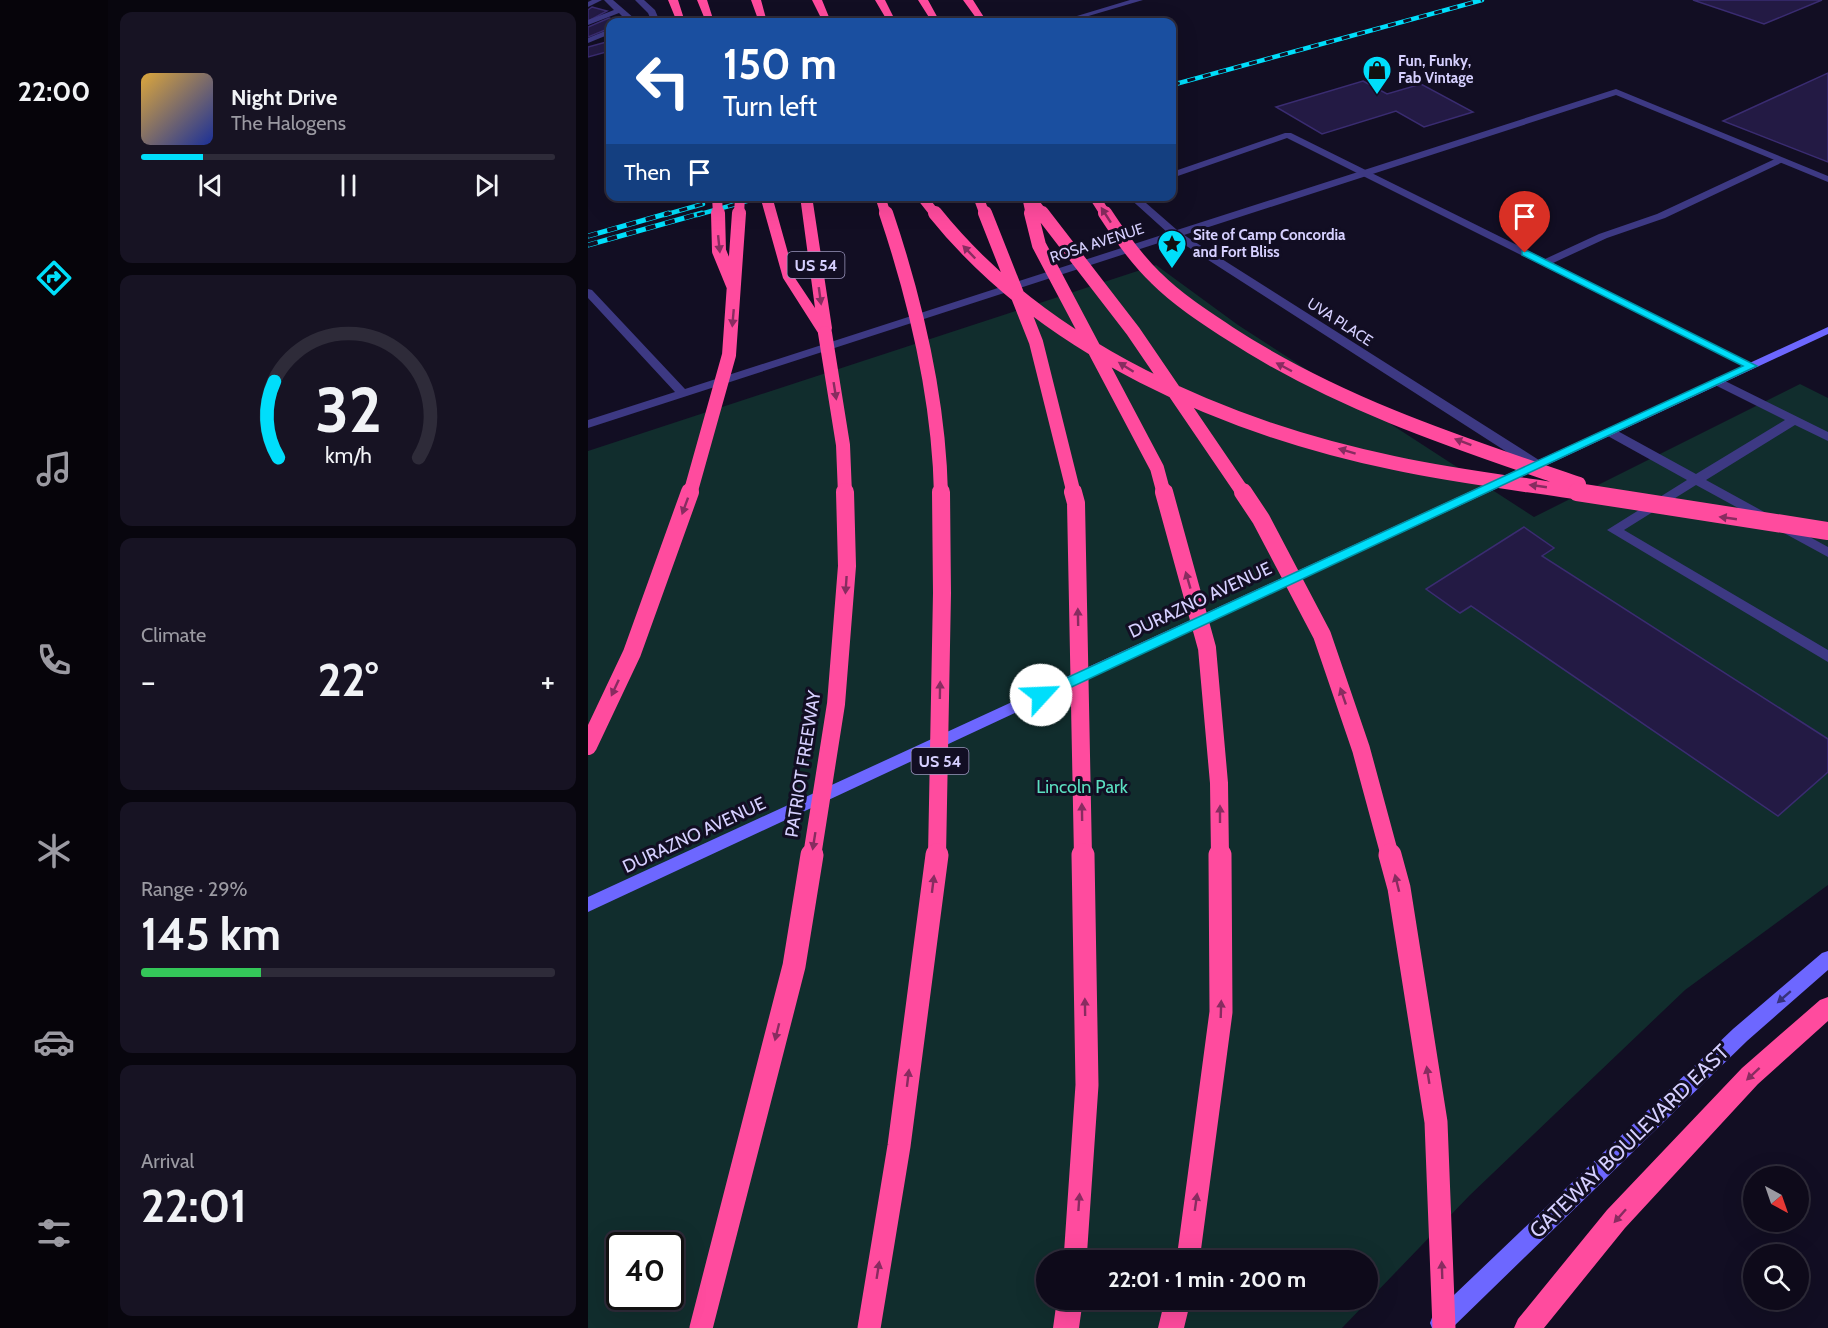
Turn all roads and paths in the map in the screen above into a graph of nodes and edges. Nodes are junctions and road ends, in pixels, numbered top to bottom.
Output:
1 (598, 0) edge
2 (608, 0) edge
3 (639, 0) edge
4 (673, 0) edge
5 (702, 0) edge
6 (756, 0) edge
7 (818, 0) edge
8 (880, 0) edge
9 (923, 0) edge
10 (968, 0) edge
11 (1139, 0) edge
12 (588, 5) edge
13 (620, 10) junction
14 (629, 18) edge
15 (654, 18) edge
16 (680, 18) edge
17 (709, 18) edge
18 (762, 18) edge
19 (825, 18) edge
20 (890, 18) edge
21 (934, 18) edge
22 (980, 18) edge
23 (1075, 18) edge
24 (588, 23) edge
25 (606, 33) edge
26 (588, 41) edge
27 (1780, 160) junction
28 (1364, 173) junction
29 (1176, 174) edge
30 (1828, 180) edge
31 (717, 201) edge
32 (740, 201) edge
33 (767, 201) edge
34 (807, 201) edge
35 (882, 201) edge
36 (925, 201) edge
37 (980, 201) edge
38 (1029, 201) edge
39 (1032, 201) edge
40 (1097, 201) edge
41 (1138, 201) edge
42 (1175, 234) junction
43 (1545, 263) junction
44 (735, 289) junction
45 (588, 292) edge
46 (1828, 330) edge
47 (825, 333) junction
48 (1751, 366) junction
49 (1717, 381) junction
50 (683, 393) junction
51 (1794, 420) junction
52 (588, 424) edge
53 (1610, 432) junction
54 (1828, 437) edge
55 (1537, 465) junction
56 (1696, 479) junction
57 (1617, 498) junction
58 (1828, 531) edge
59 (1828, 553) edge
60 (1828, 657) edge
61 (588, 746) edge
62 (588, 905) edge
63 (1828, 959) edge
64 (1828, 1007) edge
65 (1076, 1250) edge
66 (1189, 1250) edge
67 (1068, 1310) edge
68 (1175, 1310) edge
69 (701, 1328) edge
70 (869, 1328) edge
71 (1066, 1328) edge
72 (1171, 1328) edge
73 (1435, 1328) edge
74 (1444, 1328) edge
75 (1527, 1328) edge

1 - 12 street
2 - 13 street
3 - 15 street
4 - 16 highway
5 - 17 highway
6 - 18 highway
7 - 19 highway
8 - 20 highway
9 - 21 highway
10 - 22 highway
11 - 23 street
13 - 14 street
13 - 24 street
25 - 26 street
27 - 28 street, ROSA AVENUE
27 - 30 street
27 - 43 street
28 - 29 street
28 - 42 street, ROSA AVENUE
28 - 43 street
31 -> 44 highway, bridge
32 - 44 highway, bridge
33 - 47 highway
34 -> 47 highway, PATRIOT FREEWAY / US 54
70 -> 35 highway, US 54, bridge
57 -> 36 highway, bridge
65 -> 37 highway, bridge
66 -> 38 highway, bridge
74 -> 39 highway, bridge
57 -> 40 highway, bridge
41 - 42 street, UVA PLACE
42 - 50 street, ROSA AVENUE
42 - 55 street, UVA PLACE
43 - 48 street
44 -> 61 highway, bridge
45 - 50 street
46 - 48 street, DURAZNO AVENUE
47 -> 69 highway, PATRIOT FREEWAY / US 54, bridge
48 - 49 street, DURAZNO AVENUE
49 - 51 street
49 - 53 street, DURAZNO AVENUE
50 - 52 street, ROSA AVENUE
51 - 54 street
51 - 56 street
53 - 55 street, DURAZNO AVENUE
53 - 56 street
55 - 62 street, DURAZNO AVENUE
56 - 59 street
56 - 60 street
58 -> 57 highway, bridge
63 -> 73 street, GATEWAY BOULEVARD EAST
64 -> 75 highway
67 - 71 highway
68 - 72 highway

